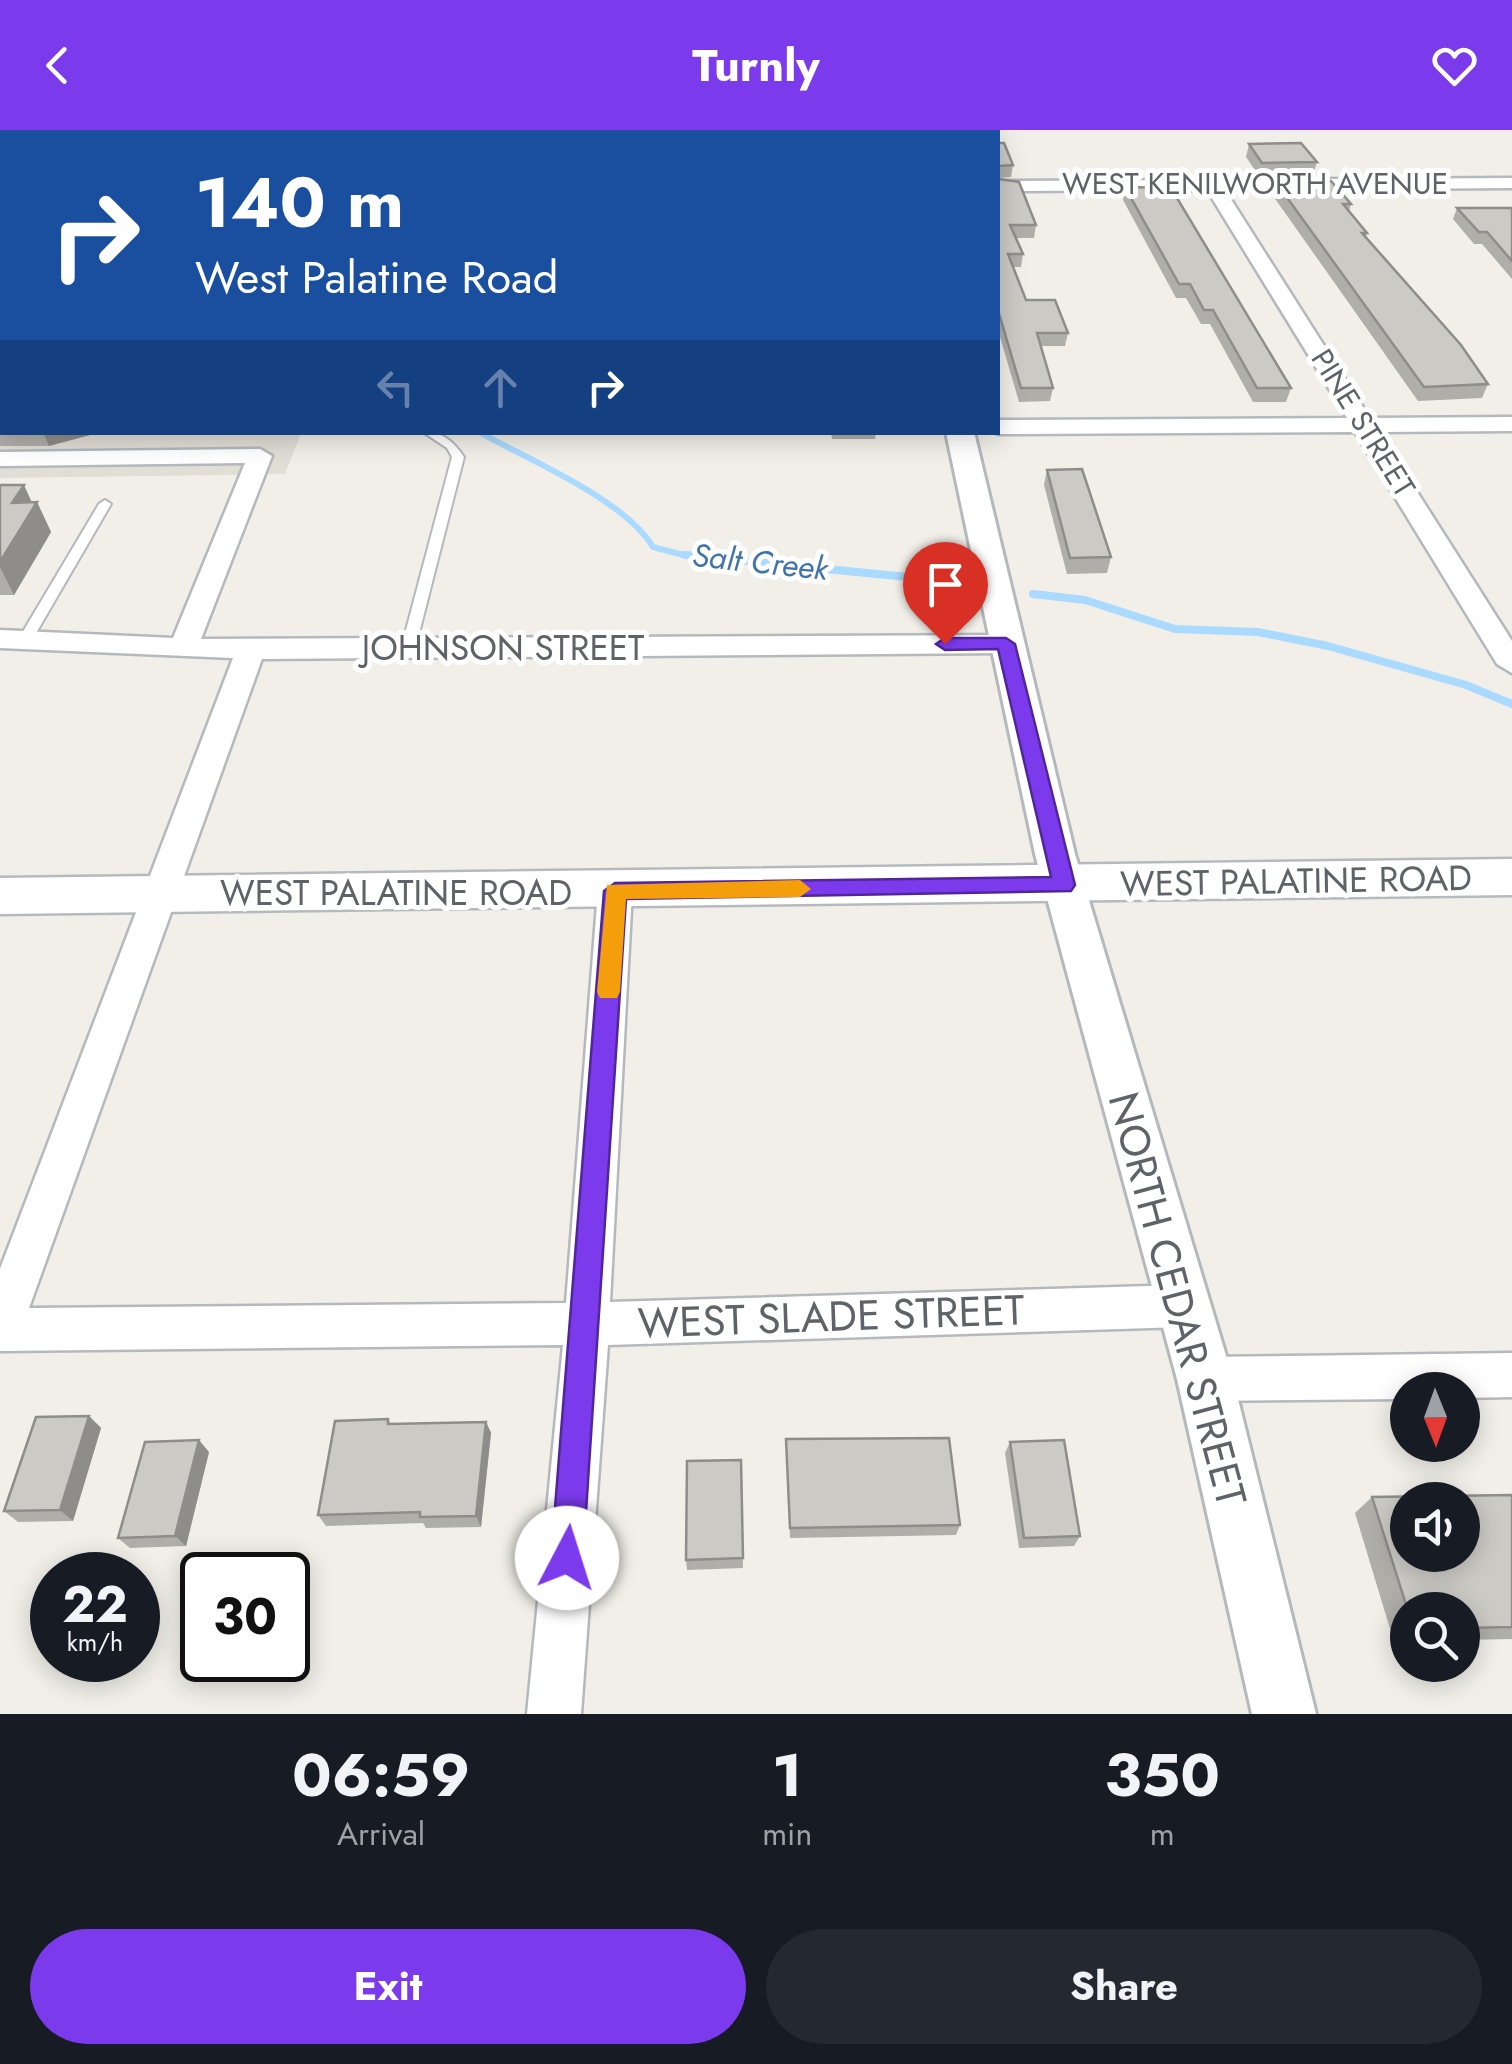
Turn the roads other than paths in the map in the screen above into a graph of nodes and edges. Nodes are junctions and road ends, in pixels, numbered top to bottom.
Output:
1 (1512, 183) edge
2 (1212, 184) junction
3 (1000, 186) edge
4 (1512, 424) edge
5 (1366, 425) junction
6 (1000, 427) edge
7 (433, 435) edge
8 (961, 435) edge
9 (0, 459) edge
10 (105, 504) dead end
11 (12, 640) edge
12 (1006, 644) junction
13 (184, 645) junction
14 (408, 649) junction
15 (251, 650) junction
16 (1512, 664) edge
17 (1512, 877) edge
18 (1064, 885) junction
19 (615, 891) junction
20 (157, 894) junction
21 (0, 896) edge
22 (1183, 1306) junction
23 (587, 1324) junction
24 (0, 1330) edge
25 (1512, 1375) edge
26 (1205, 1379) junction
27 (554, 1714) edge
28 (1284, 1714) edge

1 - 2 street, WEST KENILWORTH AVENUE
2 - 3 street, WEST KENILWORTH AVENUE
2 - 5 street, PINE STREET
4 - 5 street
5 - 6 street
5 - 16 street, PINE STREET
7 - 14 lane
8 - 12 street, NORTH CEDAR STREET
9 - 13 street
10 - 11 lane
11 - 13 street, JOHNSON STREET
12 - 14 street, JOHNSON STREET
12 - 18 street, NORTH CEDAR STREET
13 - 15 street, JOHNSON STREET
14 - 15 street, JOHNSON STREET
15 - 20 street
17 - 18 main road, WEST PALATINE ROAD
18 - 19 main road, WEST PALATINE ROAD
18 - 22 street, NORTH CEDAR STREET
19 - 20 main road, WEST PALATINE ROAD
19 - 23 street
20 - 21 main road, WEST PALATINE ROAD
20 - 24 street
22 - 23 street, WEST SLADE STREET
22 - 26 street, NORTH CEDAR STREET
23 - 24 street, WEST SLADE STREET
23 - 27 street
25 - 26 street
26 - 28 street, NORTH CEDAR STREET

